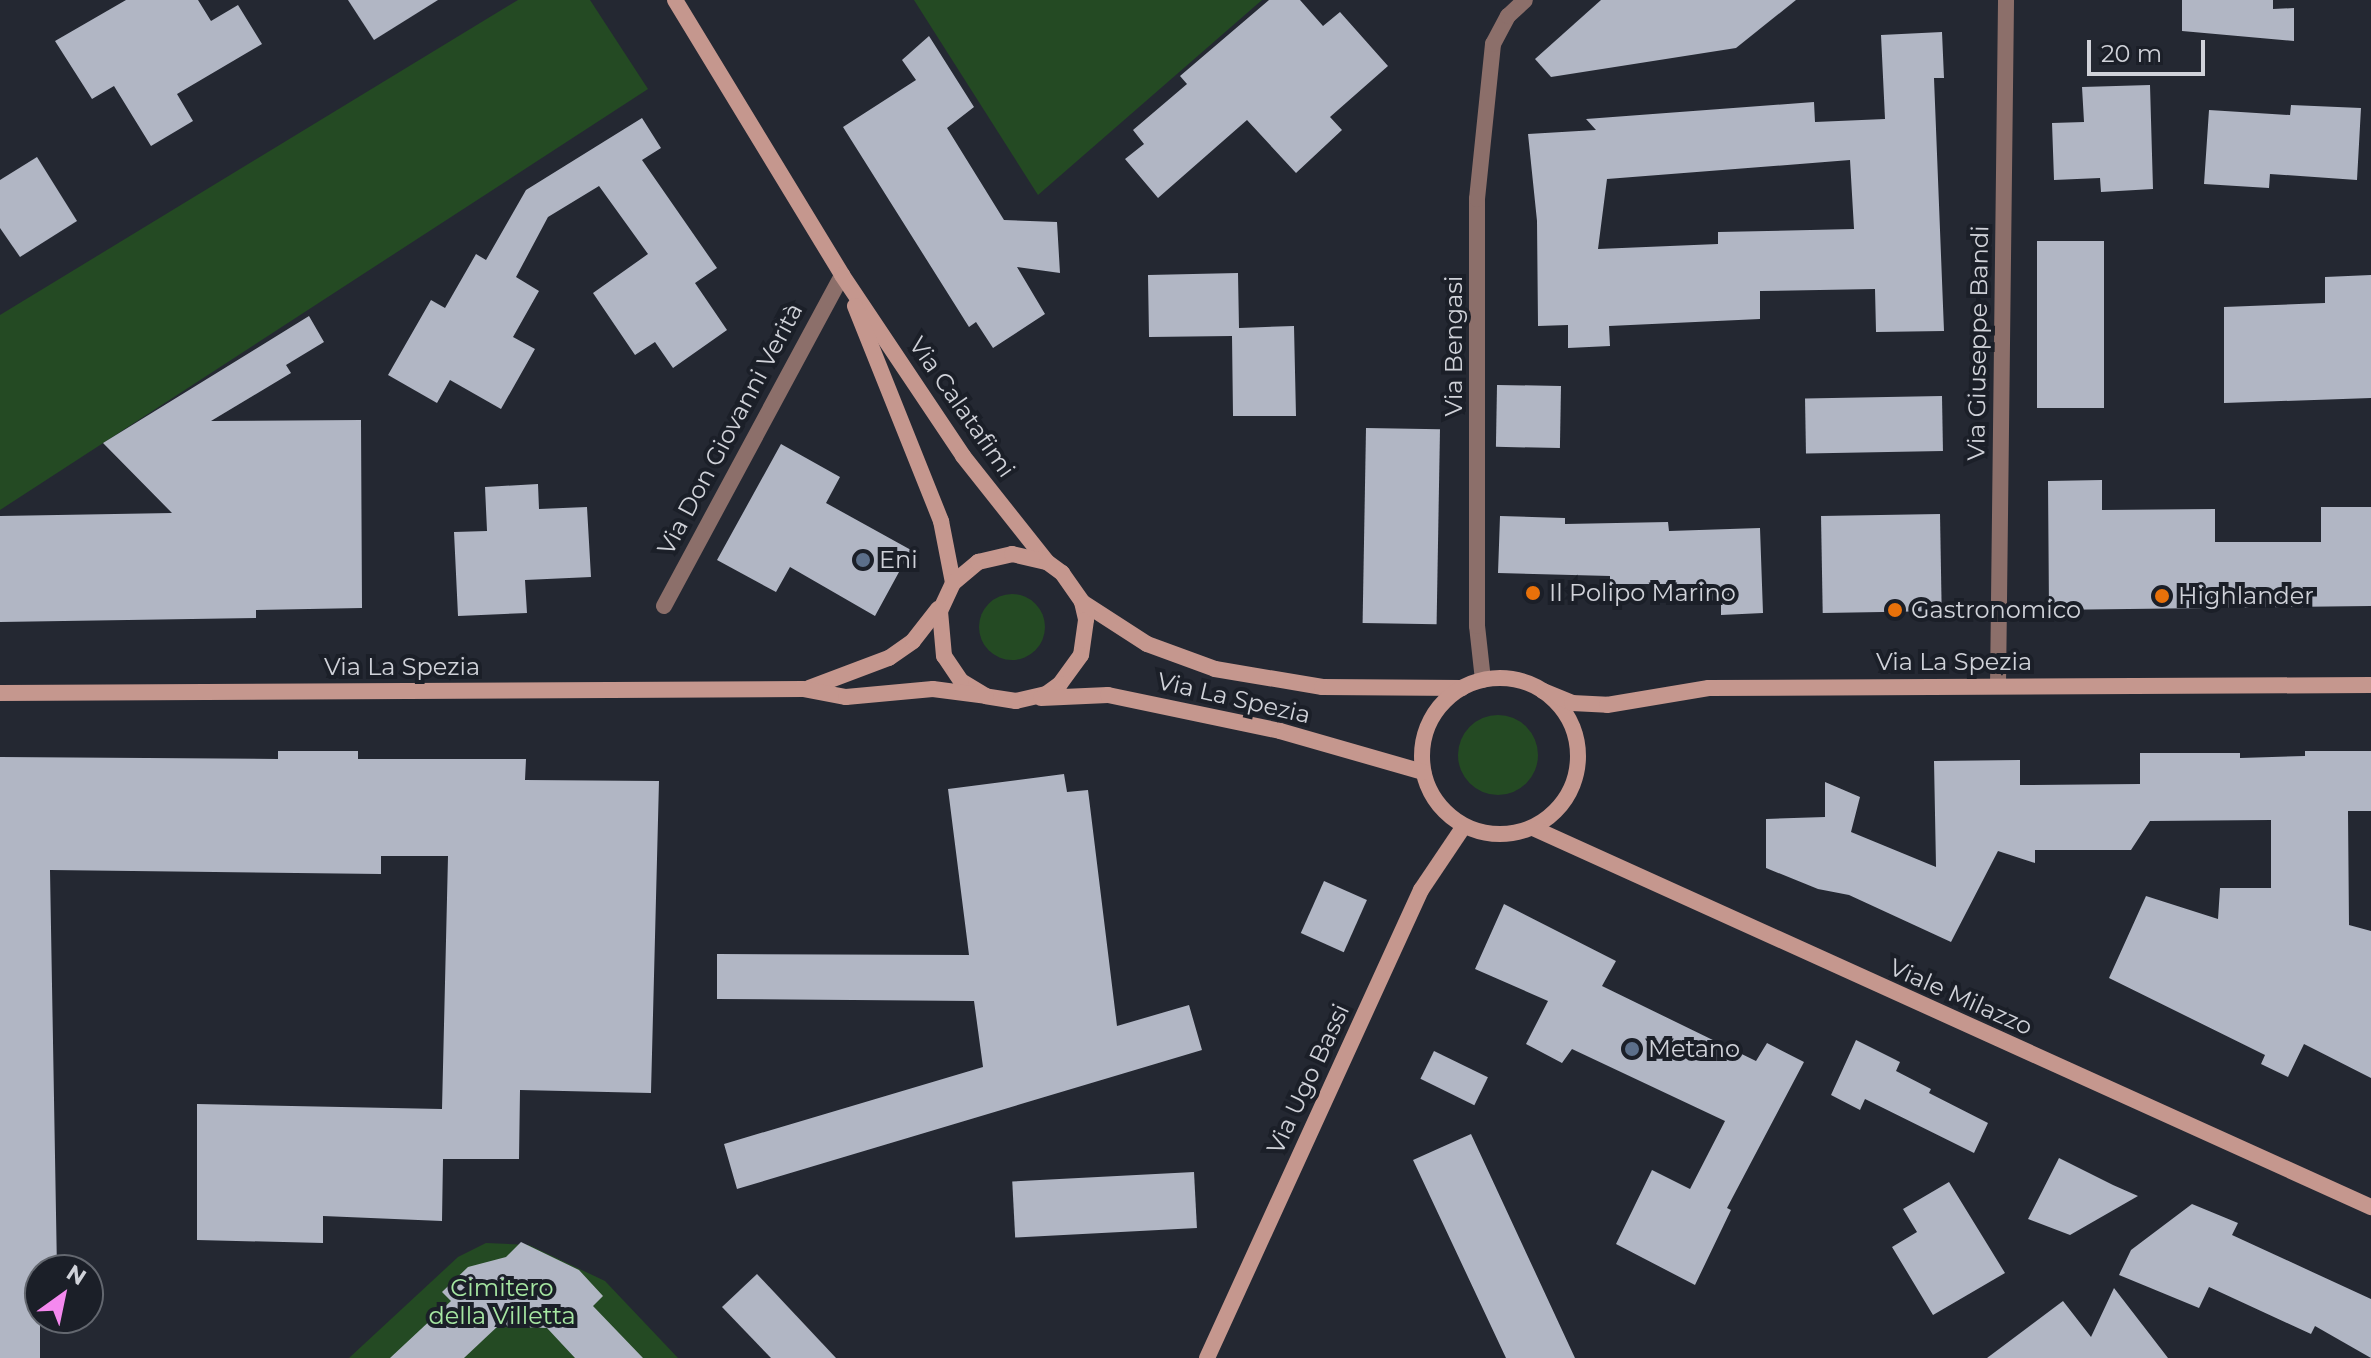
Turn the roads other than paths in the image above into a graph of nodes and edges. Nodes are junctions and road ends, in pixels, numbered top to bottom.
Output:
1 (675, 0) edge
2 (1525, 0) edge
3 (2006, 0) edge
4 (842, 275) junction
5 (1047, 562) junction
6 (949, 590) junction
7 (1082, 602) junction
8 (664, 606) dead end
9 (1483, 680) junction
10 (2371, 685) edge
11 (1998, 686) junction
12 (1462, 688) junction
13 (803, 689) junction
14 (1543, 691) junction
15 (0, 693) edge
16 (986, 696) junction
17 (1031, 699) junction
18 (1423, 772) junction
19 (1464, 826) junction
20 (1533, 828) junction
21 (2371, 1207) edge
22 (1207, 1358) edge

1 - 4 main road, Via Calatafimi
2 - 9 street, Via Bengasi
3 - 11 street, Via Giuseppe Bandi
4 - 5 main road, Via Calatafimi
4 - 6 main road, Via Calatafimi
4 - 8 street, Via Don Giovanni Verità
5 - 6 main road, Via La Spezia
5 - 7 main road, Via La Spezia
6 - 13 main road, Via La Spezia
6 - 16 main road
7 - 12 main road, Via La Spezia
7 - 17 main road
9 - 12 main road, Via La Spezia
9 - 14 main road, Via La Spezia
10 - 11 main road, Via La Spezia
11 - 14 main road, Via La Spezia
12 - 18 main road, Via La Spezia
13 - 15 main road, Via La Spezia
13 - 16 main road, Via La Spezia
14 - 20 main road
16 - 17 main road, Via La Spezia
17 - 18 main road, Via La Spezia
18 - 19 main road
19 - 20 main road
19 - 22 main road, Via Ugo Bassi
20 - 21 main road, Viale Milazzo

